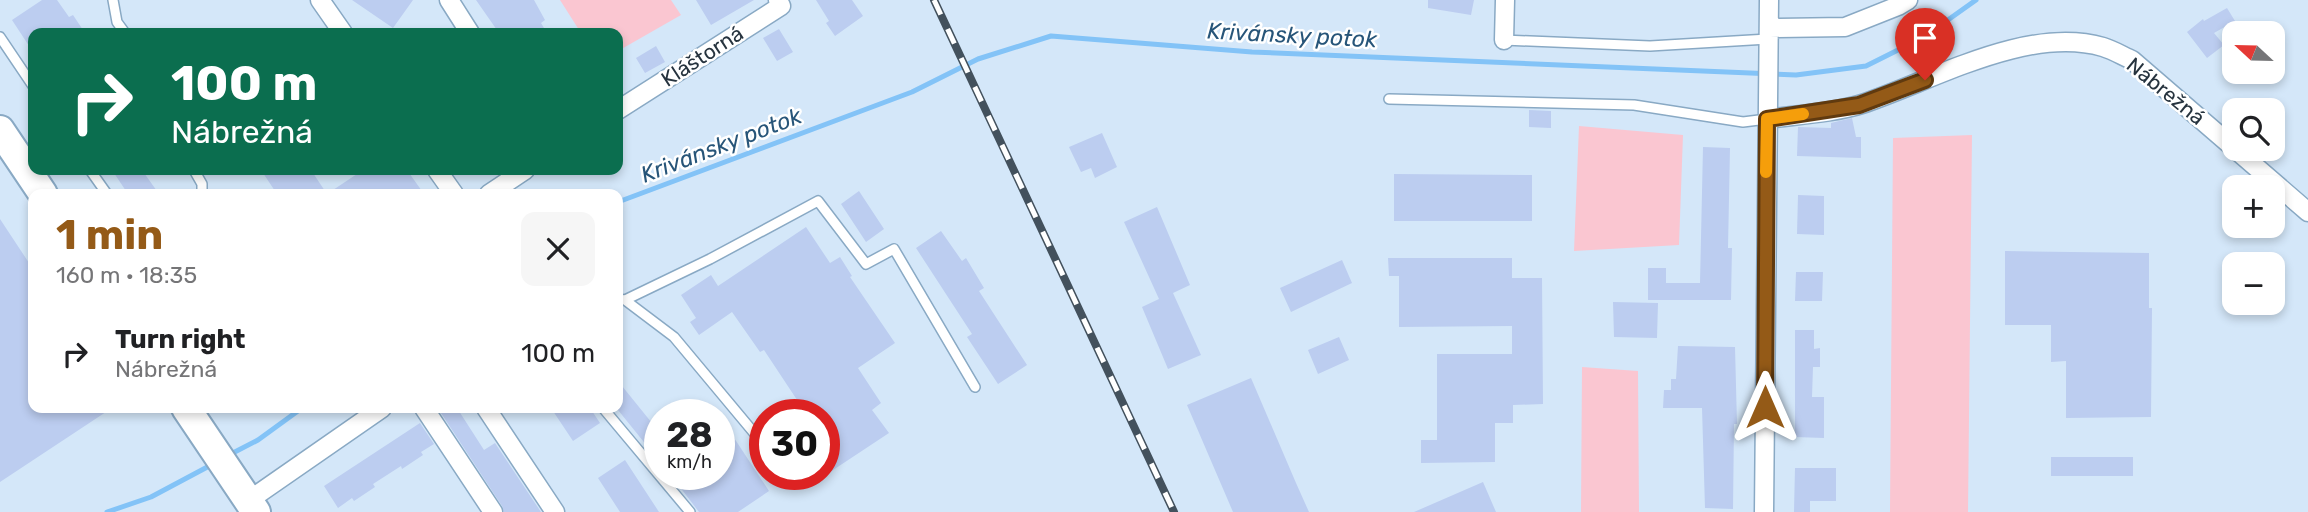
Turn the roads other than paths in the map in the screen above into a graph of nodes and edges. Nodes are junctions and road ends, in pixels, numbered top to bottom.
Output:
1 (113, 0) edge
2 (320, 0) edge
3 (449, 0) edge
4 (778, 0) edge
5 (1504, 0) edge
6 (1769, 0) edge
7 (1908, 0) edge
8 (121, 28) edge
9 (340, 28) edge
10 (467, 28) edge
11 (0, 37) edge
12 (1768, 39) junction
13 (1504, 40) joint
14 (28, 79) edge
15 (1390, 99) dead end
16 (623, 107) edge
17 (1767, 114) junction
18 (0, 130) edge
19 (28, 172) edge
20 (518, 175) edge
21 (496, 189) edge
22 (2308, 212) edge
23 (623, 299) edge
24 (623, 301) edge
25 (975, 387) dead end
26 (189, 413) edge
27 (375, 413) edge
28 (427, 413) edge
29 (489, 413) edge
30 (607, 413) edge
31 (749, 427) edge
32 (247, 499) edge
33 (493, 512) edge
34 (555, 512) edge
35 (690, 512) edge
36 (1764, 512) edge

1 - 8 lane
2 - 9 street
3 - 10 street
4 - 16 street, Kláštorná
5 - 13 street
6 - 12 street
7 - 12 street
11 - 14 lane
12 - 13 lane
12 - 17 street
15 - 17 lane
17 - 22 street, Nábrežná
17 - 36 street
18 - 19 main road
20 - 21 street
23 - 25 lane
24 - 31 lane
26 - 32 main road
27 - 32 street
28 - 33 street
29 - 34 street
30 - 35 lane

